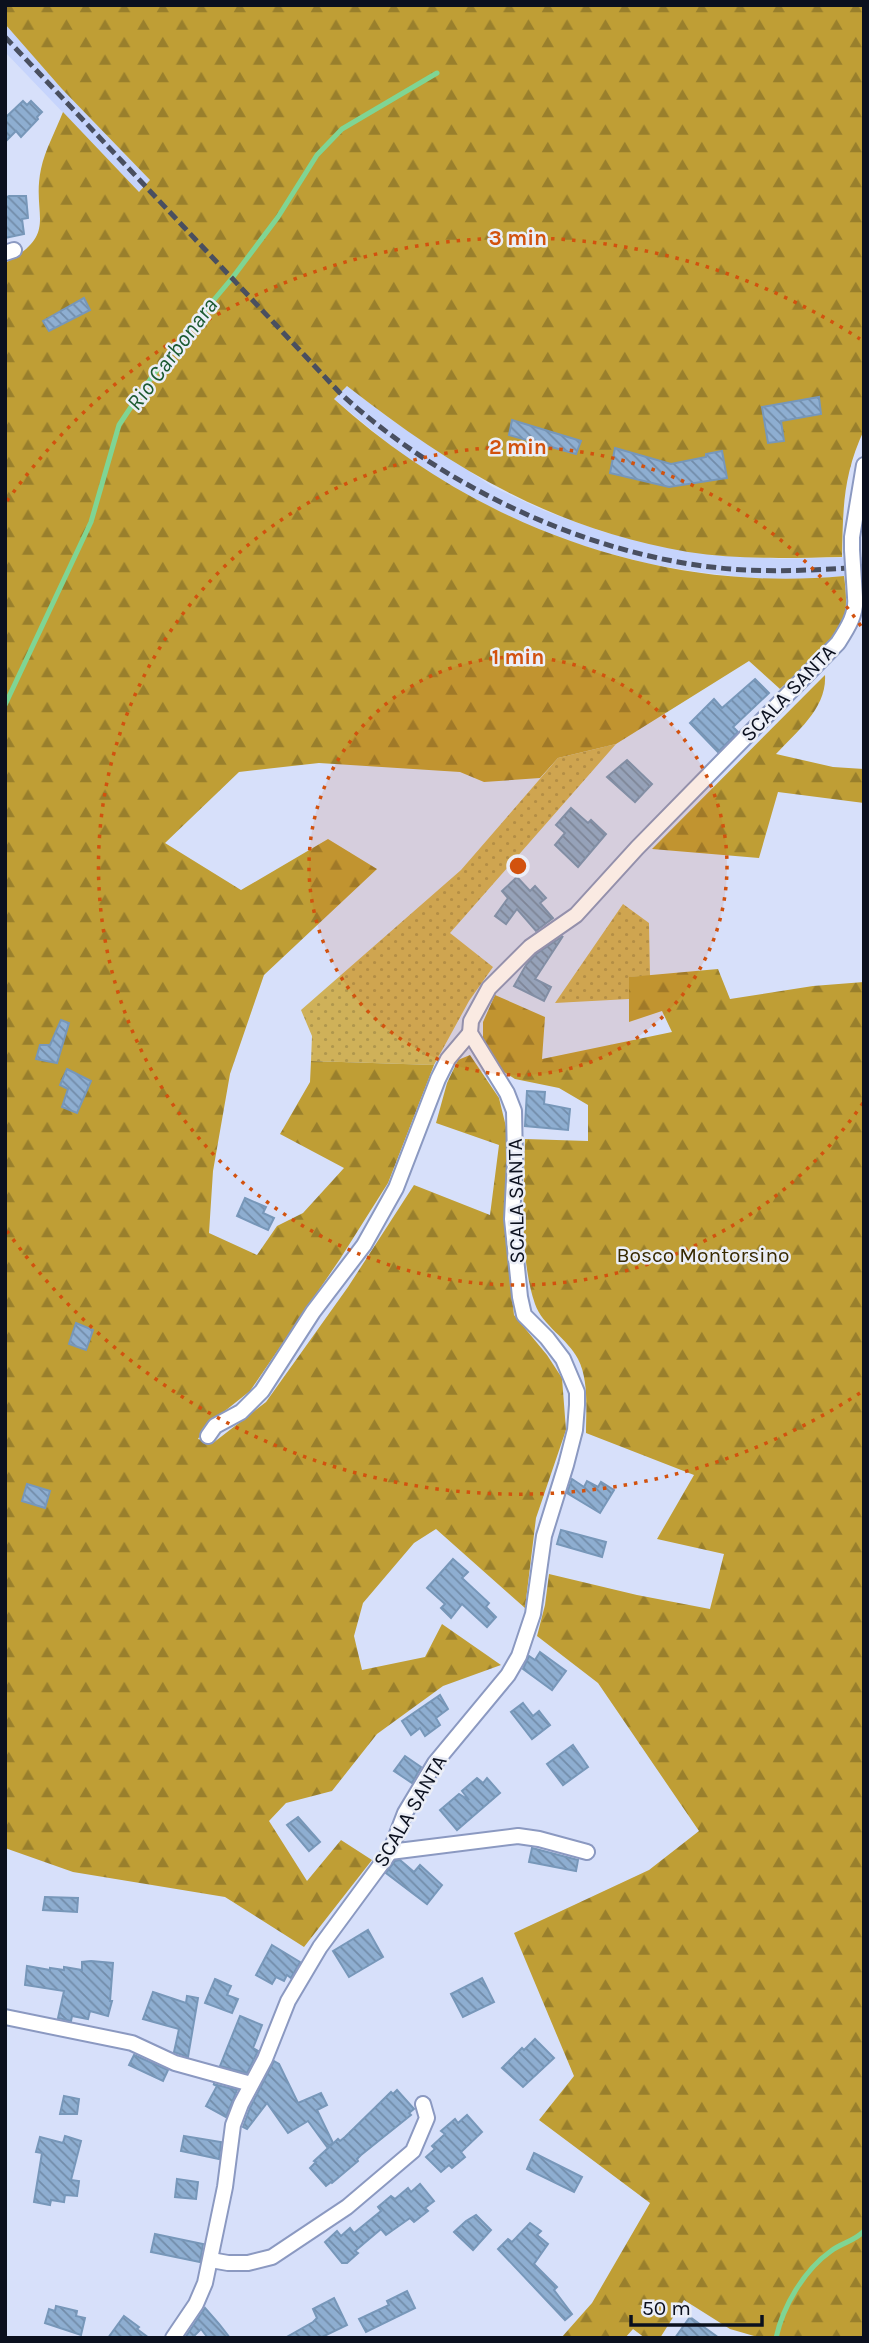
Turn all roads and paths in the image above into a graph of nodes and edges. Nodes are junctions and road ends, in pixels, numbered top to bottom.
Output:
1 (864, 465) edge
2 (470, 1033) junction
3 (208, 1436) dead end
4 (390, 1852) junction
5 (587, 1852) dead end
6 (5, 2017) edge
7 (251, 2084) junction
8 (423, 2104) dead end
9 (211, 2259) junction
10 (173, 2338) edge

1 - 2 street, SCALA SANTA, bridge
2 - 3 street
2 - 4 street, SCALA SANTA
4 - 5 street
4 - 7 street, SCALA SANTA
6 - 7 street
7 - 9 street, SCALA SANTA
8 - 9 street
9 - 10 street, SCALA SANTA

